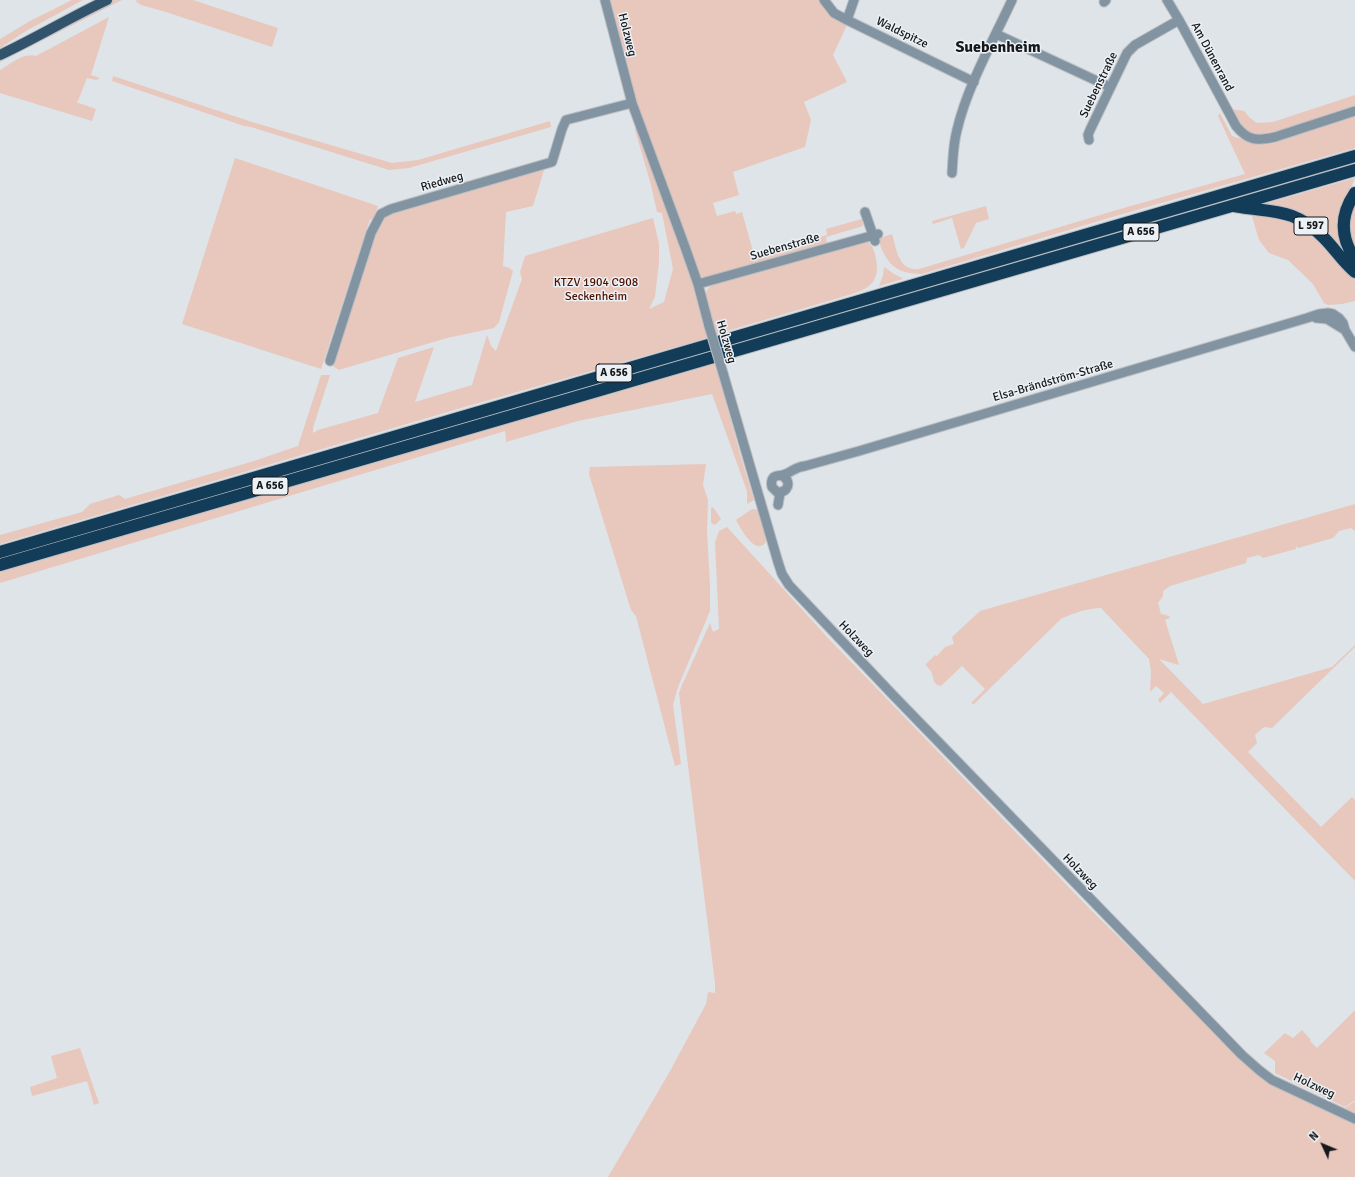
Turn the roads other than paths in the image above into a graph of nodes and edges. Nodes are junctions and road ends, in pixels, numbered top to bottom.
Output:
1 (605, 0) edge
2 (824, 0) edge
3 (854, 0) edge
4 (1012, 0) edge
5 (1167, 0) edge
6 (99, 1) edge
7 (847, 20) junction
8 (1180, 20) junction
9 (996, 34) junction
10 (0, 54) edge
11 (974, 82) junction
12 (1110, 87) junction
13 (632, 103) junction
14 (1355, 111) edge
15 (1089, 140) dead end
16 (1355, 156) edge
17 (1355, 170) edge
18 (952, 173) dead end
19 (1355, 193) edge
20 (1231, 206) junction
21 (865, 212) dead end
22 (1355, 259) edge
23 (1355, 272) edge
24 (698, 284) junction
25 (1355, 348) edge
26 (330, 361) dead end
27 (785, 479) junction
28 (772, 487) junction
29 (756, 491) junction
30 (780, 492) junction
31 (778, 505) dead end
32 (0, 552) edge
33 (0, 565) edge
34 (1355, 1119) edge

1 - 13 street, Holzweg
2 - 7 street, Waldspitze
3 - 7 street
4 - 9 street
5 - 8 street, Am Dünenrand
6 - 10 main road
7 - 11 street, Waldspitze
8 - 12 street, Suebenstraße
8 - 14 street, Am Dünenrand
9 - 11 street
9 - 12 street
11 - 18 street
12 - 15 street, Suebenstraße
13 - 24 street, Holzweg
13 - 26 street, Riedweg
16 - 32 highway, A 656
17 - 20 highway, A 656
19 - 22 highway
20 - 23 highway, L 597
20 - 33 highway, A 656
21 - 24 street, Suebenstraße
24 - 29 street, Holzweg, bridge
25 - 27 street, Elsa-Brändström-Straße
27 - 28 street
27 - 30 street
28 - 29 street
28 - 30 street
29 - 34 street, Holzweg
30 - 31 street

